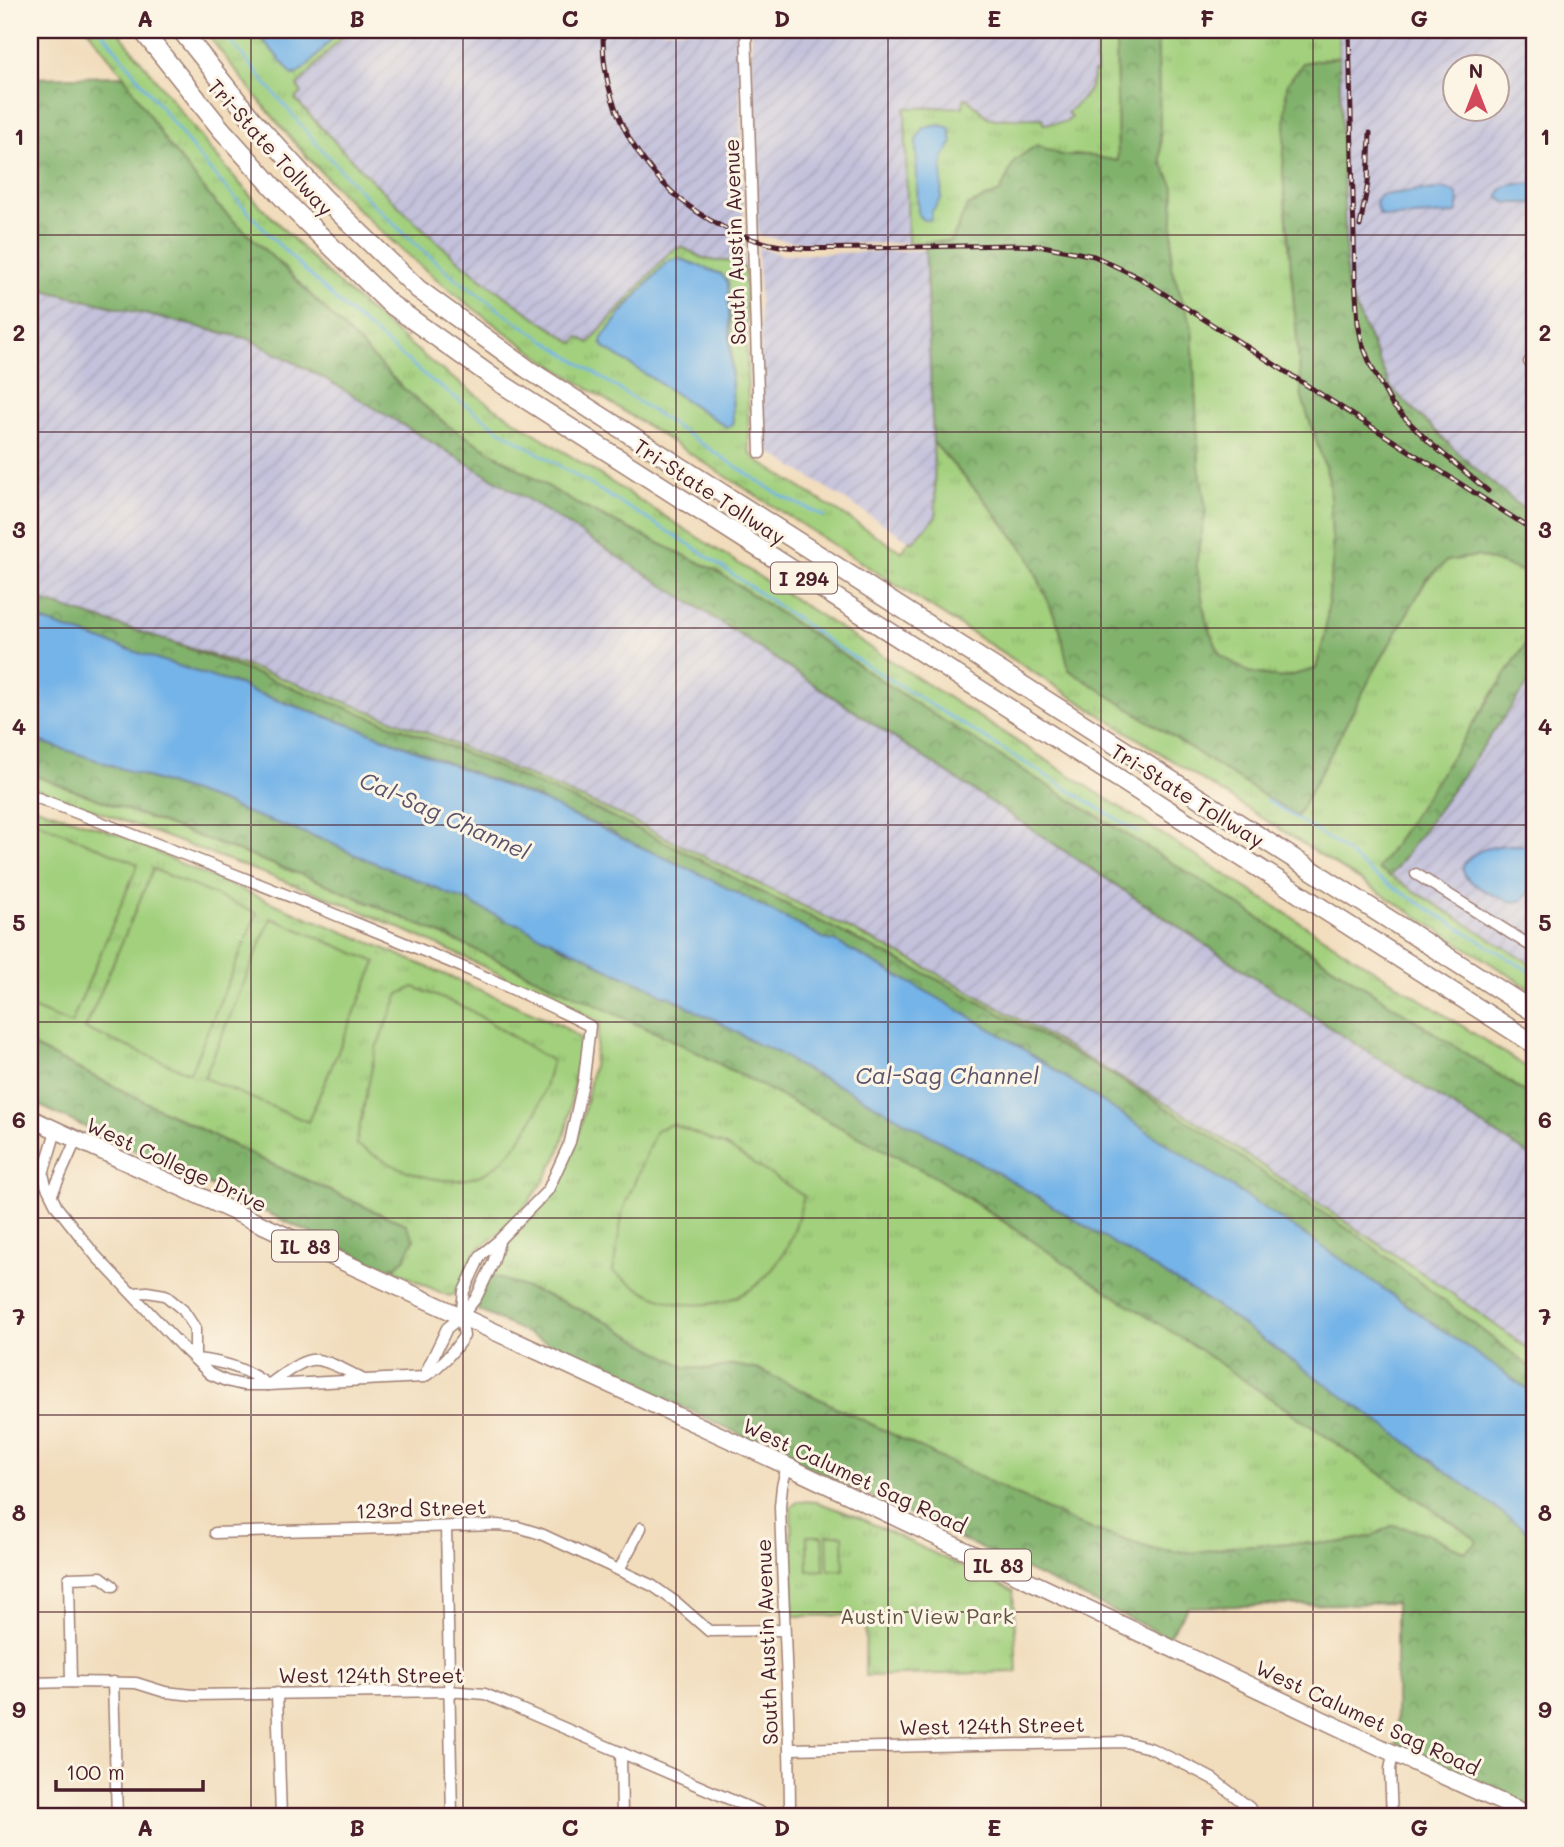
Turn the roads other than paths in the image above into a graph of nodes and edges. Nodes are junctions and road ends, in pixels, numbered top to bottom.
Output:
1 (142, 30) edge
2 (181, 30) edge
3 (746, 30) edge
4 (760, 453) dead end
5 (30, 795) edge
6 (1416, 874) dead end
7 (1534, 947) edge
8 (1534, 1012) edge
9 (1534, 1044) edge
10 (30, 1118) edge
11 (56, 1131) junction
12 (76, 1140) junction
13 (52, 1194) junction
14 (132, 1293) junction
15 (461, 1317) junction
16 (195, 1359) junction
17 (424, 1377) junction
18 (365, 1380) junction
19 (268, 1385) junction
20 (787, 1466) junction
21 (446, 1527) junction
22 (641, 1528) dead end
23 (215, 1533) dead end
24 (619, 1570) junction
25 (113, 1586) dead end
26 (784, 1629) junction
27 (71, 1682) junction
28 (113, 1682) junction
29 (30, 1683) edge
30 (449, 1691) junction
31 (277, 1693) junction
32 (790, 1749) junction
33 (621, 1752) junction
34 (1393, 1753) junction
35 (117, 1817) edge
36 (281, 1817) edge
37 (452, 1817) edge
38 (622, 1817) edge
39 (771, 1817) edge
40 (790, 1817) edge
41 (1248, 1817) edge
42 (1392, 1817) edge
43 (1534, 1817) edge

1 - 9 highway, Tri-State Tollway / I 294
2 - 8 highway, Tri-State Tollway / I 294
3 - 4 street, South Austin Avenue
5 - 15 street
6 - 7 street
10 - 11 main road, West College Drive / IL 83
11 - 12 main road, West College Drive / IL 83
11 - 13 street
12 - 13 street
12 - 15 main road, West College Drive / IL 83
13 - 14 street
14 - 16 street
14 - 16 street
15 - 17 street
15 - 17 street
15 - 20 main road, West Calumet Sag Road / IL 83
16 - 19 street
16 - 19 street
17 - 18 street
18 - 19 street
18 - 19 street
20 - 26 street, South Austin Avenue
20 - 34 main road, West Calumet Sag Road / IL 83
21 - 23 street, 123rd Street
21 - 24 street, 123rd Street
21 - 30 street
22 - 24 street
24 - 26 street, 123rd Street
25 - 27 street
26 - 32 street, South Austin Avenue
27 - 28 street, West 124th Street
27 - 29 street, West 124th Street
28 - 31 street, West 124th Street
28 - 35 street
30 - 31 street, West 124th Street
30 - 33 street, West 124th Street
30 - 37 street
31 - 36 street
32 - 40 street, South Austin Avenue
32 - 41 street, West 124th Street
33 - 38 street
33 - 39 street, West 124th Street
34 - 42 street
34 - 43 main road, West Calumet Sag Road / IL 83

